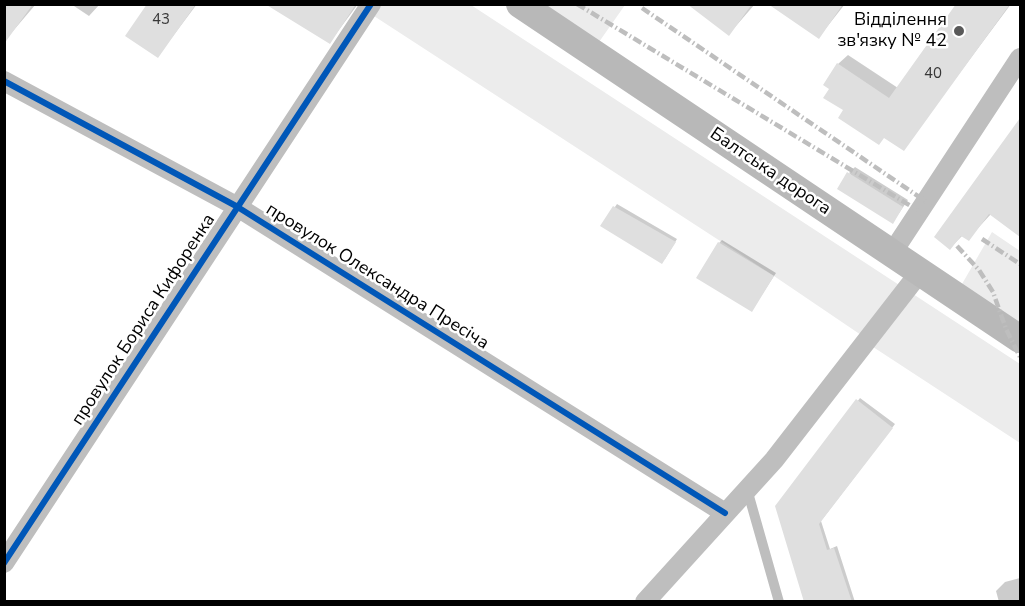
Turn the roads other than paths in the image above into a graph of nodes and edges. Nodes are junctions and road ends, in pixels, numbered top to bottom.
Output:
1 (370, 4) edge
2 (520, 4) edge
3 (1020, 58) edge
4 (4, 81) edge
5 (237, 206) junction
6 (892, 253) junction
7 (920, 272) junction
8 (1020, 339) edge
9 (747, 489) junction
10 (726, 513) junction
11 (4, 563) edge
12 (645, 602) edge
13 (779, 602) edge

1 - 5 street, провулок Бориса Кифоренка
2 - 6 main road, Балтська дорога
3 - 6 street
4 - 5 street, провулок Олександра Пресіча
5 - 10 street, провулок Олександра Пресіча
5 - 11 street, провулок Бориса Кифоренка
6 - 7 main road, Балтська дорога
7 - 8 main road, Балтська дорога
7 - 9 street
9 - 10 street
9 - 13 lane
10 - 12 street

